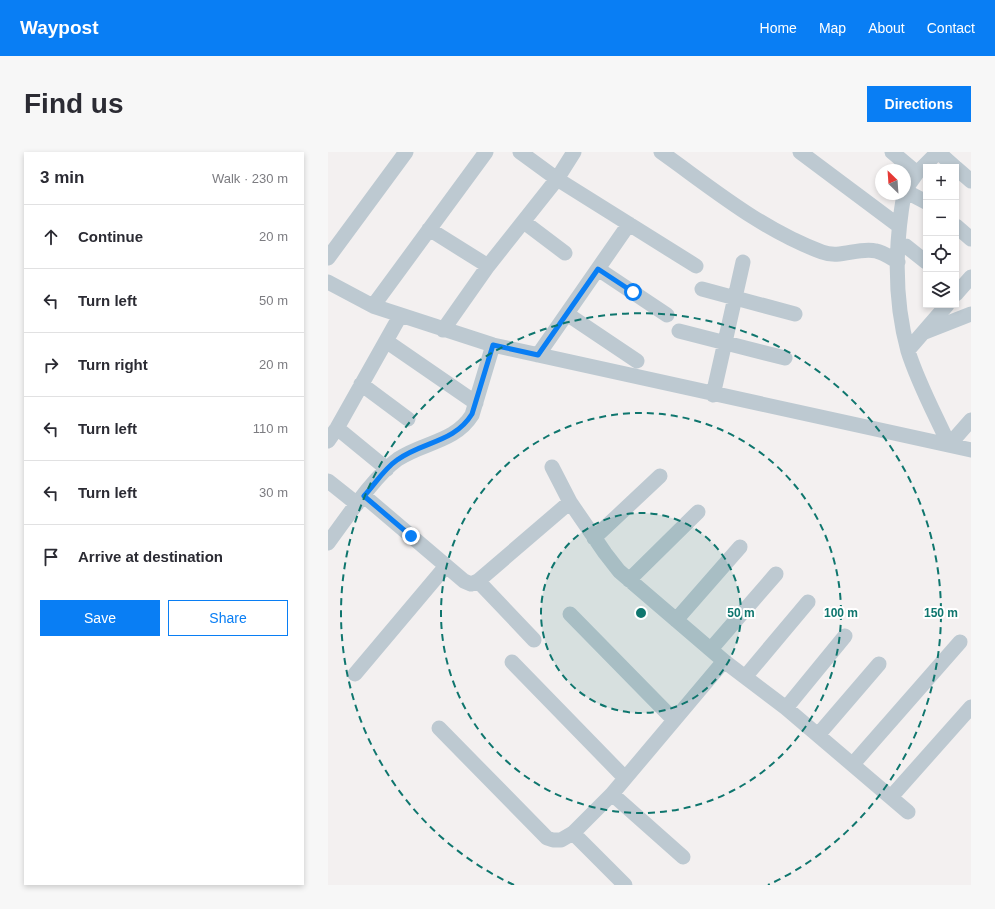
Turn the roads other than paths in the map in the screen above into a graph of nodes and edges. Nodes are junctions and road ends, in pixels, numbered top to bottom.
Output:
1 (406, 152) edge
2 (486, 152) edge
3 (520, 152) edge
4 (574, 152) edge
5 (661, 152) edge
6 (800, 152) edge
7 (892, 152) edge
8 (938, 152) edge
9 (952, 164) edge
10 (959, 170) edge
11 (917, 173) junction
12 (557, 179) junction
13 (971, 181) edge
14 (911, 182) edge
15 (911, 194) edge
16 (903, 200) edge
17 (923, 200) edge
18 (524, 222) junction
19 (629, 224) junction
20 (899, 226) junction
21 (429, 229) junction
22 (959, 229) edge
23 (971, 239) edge
24 (898, 244) junction
25 (565, 253) dead end
26 (328, 258) edge
27 (923, 260) edge
28 (743, 262) dead end
29 (898, 262) junction
30 (488, 266) junction
31 (696, 266) dead end
32 (598, 269) junction
33 (971, 277) edge
34 (328, 282) edge
35 (959, 288) edge
36 (702, 289) dead end
37 (734, 298) junction
38 (372, 306) junction
39 (944, 308) edge
40 (567, 314) junction
41 (795, 314) dead end
42 (971, 314) edge
43 (667, 315) dead end
44 (400, 316) junction
45 (443, 330) junction
46 (679, 331) dead end
47 (922, 333) junction
48 (386, 341) junction
49 (725, 342) junction
50 (493, 345) junction
51 (908, 350) junction
52 (538, 355) junction
53 (785, 358) dead end
54 (637, 361) dead end
55 (361, 384) junction
56 (713, 395) junction
57 (476, 403) junction
58 (408, 418) dead end
59 (971, 420) edge
60 (337, 428) junction
61 (328, 440) edge
62 (949, 445) junction
63 (971, 450) edge
64 (552, 467) dead end
65 (387, 469) junction
66 (660, 476) dead end
67 (328, 481) edge
68 (360, 500) junction
69 (570, 502) junction
70 (698, 512) dead end
71 (594, 538) junction
72 (328, 543) edge
73 (740, 547) dead end
74 (446, 566) junction
75 (776, 574) dead end
76 (629, 580) junction
77 (478, 581) junction
78 (808, 602) dead end
79 (570, 614) dead end
80 (676, 620) junction
81 (845, 636) dead end
82 (534, 640) dead end
83 (960, 642) dead end
84 (710, 649) junction
85 (724, 660) junction
86 (512, 662) dead end
87 (879, 664) dead end
88 (356, 674) dead end
89 (745, 676) junction
90 (971, 707) edge
91 (786, 708) junction
92 (673, 719) junction
93 (439, 728) dead end
94 (818, 735) junction
95 (853, 764) junction
96 (624, 777) junction
97 (612, 794) junction
98 (891, 797) junction
99 (908, 812) dead end
100 (573, 833) junction
101 (683, 857) dead end
102 (625, 885) edge

1 - 26 street
2 - 21 street
3 - 12 street
4 - 12 street
5 - 29 street
6 - 20 street
7 - 11 street
8 - 9 street
8 - 11 street
10 - 13 street
11 - 14 street
12 - 18 street
12 - 19 street
15 - 17 street
16 - 20 street
18 - 25 street
18 - 30 street
19 - 31 street
19 - 32 street
20 - 24 street
21 - 30 street
21 - 38 street
22 - 23 street
24 - 27 street
24 - 29 street
28 - 37 street
29 - 51 street
30 - 45 street
32 - 40 street
32 - 43 street
33 - 35 street
34 - 38 street
36 - 37 street
37 - 41 street
37 - 49 street
38 - 44 street
39 - 47 street
40 - 52 street
40 - 54 street
42 - 47 street
44 - 45 street
44 - 48 street
45 - 50 street
46 - 49 street
47 - 51 street
48 - 55 street
48 - 57 street
49 - 53 street
49 - 56 street
50 - 52 street
50 - 57 street
51 - 62 street
52 - 56 street
55 - 58 street
55 - 60 street
56 - 62 street
57 - 65 street
59 - 62 street
60 - 61 street
60 - 65 street
62 - 63 street
64 - 69 street
65 - 68 street
66 - 71 street
67 - 68 street
68 - 72 street
68 - 74 street
69 - 71 street
69 - 77 street
70 - 76 street
71 - 76 street
73 - 80 street
74 - 77 street
74 - 88 street
75 - 84 street
76 - 80 street
77 - 82 street
78 - 89 street
79 - 92 street
80 - 84 street
81 - 91 street
83 - 95 street
84 - 85 street
85 - 89 street
85 - 92 street
86 - 96 street
87 - 94 street
89 - 91 street
90 - 98 street
91 - 94 street
92 - 96 street
93 - 100 street
94 - 95 street
95 - 98 street
96 - 97 street
97 - 100 street
97 - 101 street
98 - 99 street
100 - 102 street

